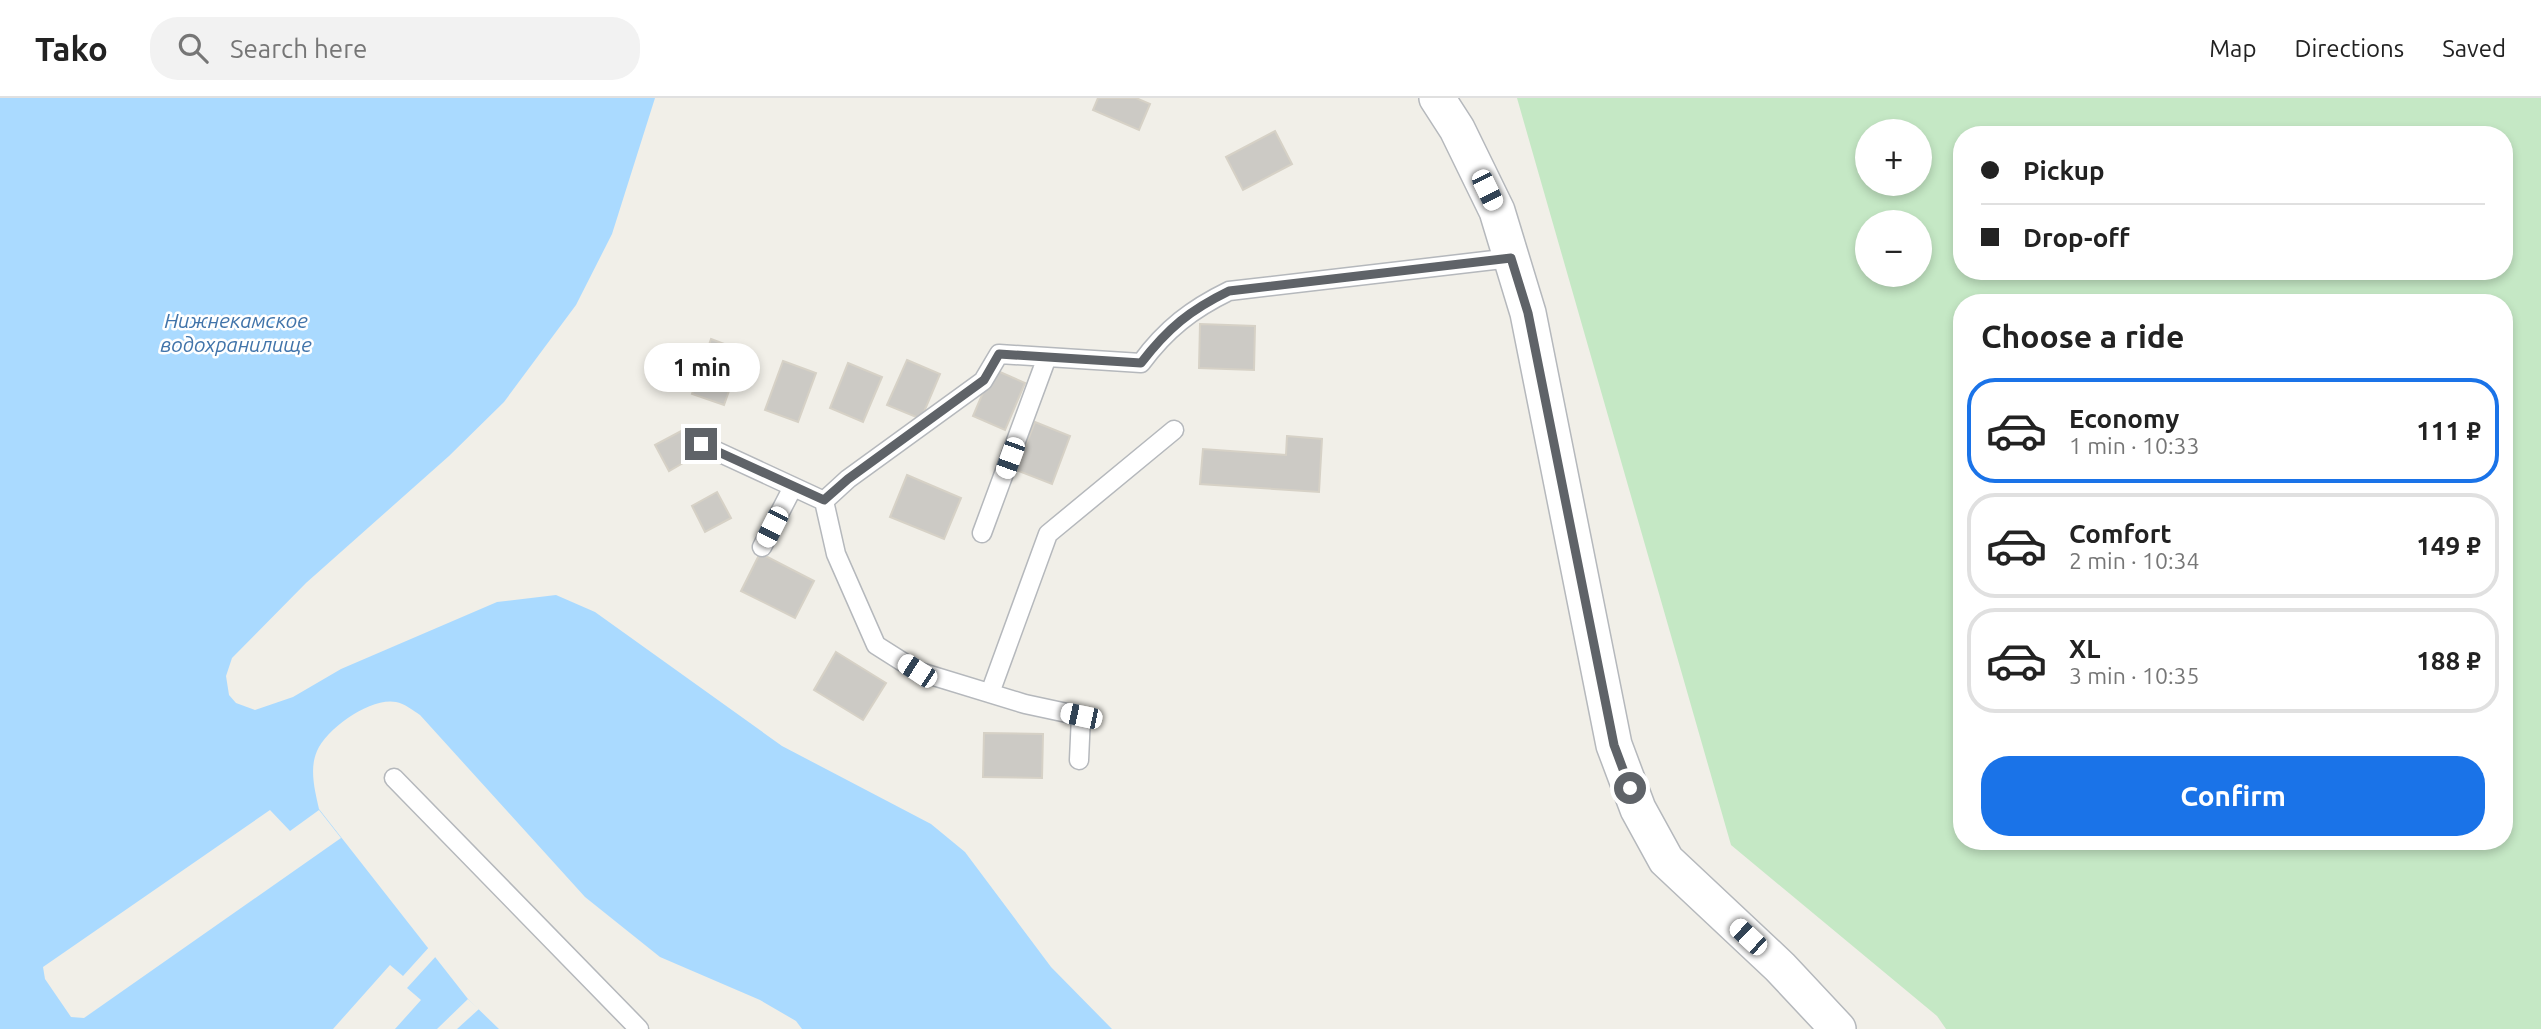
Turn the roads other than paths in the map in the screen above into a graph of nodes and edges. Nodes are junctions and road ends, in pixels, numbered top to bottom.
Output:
1 (1437, 98) edge
2 (1511, 258) junction
3 (1047, 357) junction
4 (1174, 430) dead end
5 (701, 444) dead end
6 (793, 487) junction
7 (824, 500) junction
8 (982, 533) dead end
9 (762, 547) dead end
10 (989, 693) junction
11 (1079, 760) dead end
12 (394, 778) dead end
13 (639, 1029) edge
14 (1838, 1029) edge

1 - 2 street
2 - 3 lane
2 - 14 street
3 - 7 lane
3 - 8 lane
4 - 10 lane
5 - 6 lane
6 - 7 lane
6 - 9 lane
7 - 10 lane
10 - 11 lane
12 - 13 lane

